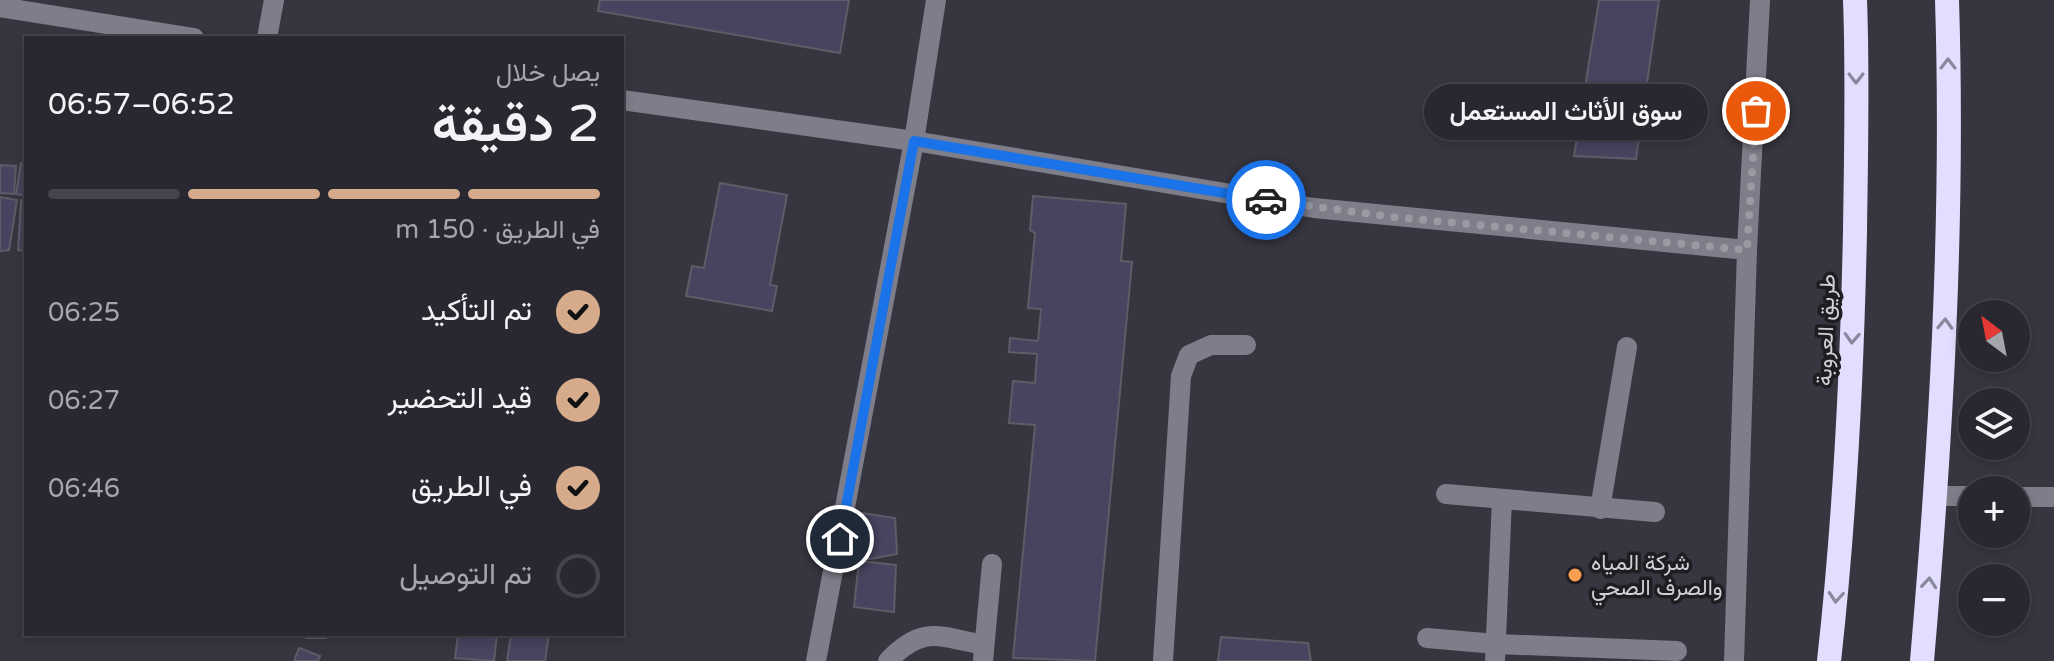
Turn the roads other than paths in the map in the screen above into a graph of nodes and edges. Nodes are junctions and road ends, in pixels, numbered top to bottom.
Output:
1 (274, 0) edge
2 (936, 0) edge
3 (1760, 0) edge
4 (1855, 0) edge
5 (1947, 0) edge
6 (0, 7) edge
7 (181, 36) edge
8 (267, 36) edge
9 (624, 100) edge
10 (914, 141) junction
11 (1747, 250) junction
12 (1246, 345) dead end
13 (1627, 347) dead end
14 (1446, 494) dead end
15 (1936, 496) junction
16 (1958, 496) edge
17 (2030, 497) edge
18 (2054, 497) edge
19 (1502, 499) junction
20 (1600, 509) junction
21 (1655, 512) dead end
22 (992, 564) dead end
23 (1427, 638) dead end
24 (1677, 651) dead end
25 (1496, 652) edge
26 (984, 653) edge
27 (816, 661) edge
28 (888, 661) edge
29 (1163, 661) edge
30 (1734, 661) edge
31 (1829, 661) edge
32 (1922, 661) edge

1 - 8 street
2 - 10 street
3 - 11 street
4 -> 31 highway, طريق العروبة
15 -> 5 highway
6 - 7 street
9 - 10 street
10 - 11 street
10 - 27 street
11 - 30 street
12 - 29 street
13 - 20 street
14 - 19 street
15 - 16 street
32 -> 15 highway
17 - 18 street
19 - 20 street
19 - 25 street
20 - 21 street
22 - 26 street
23 - 25 street
24 - 25 street
26 - 28 street

